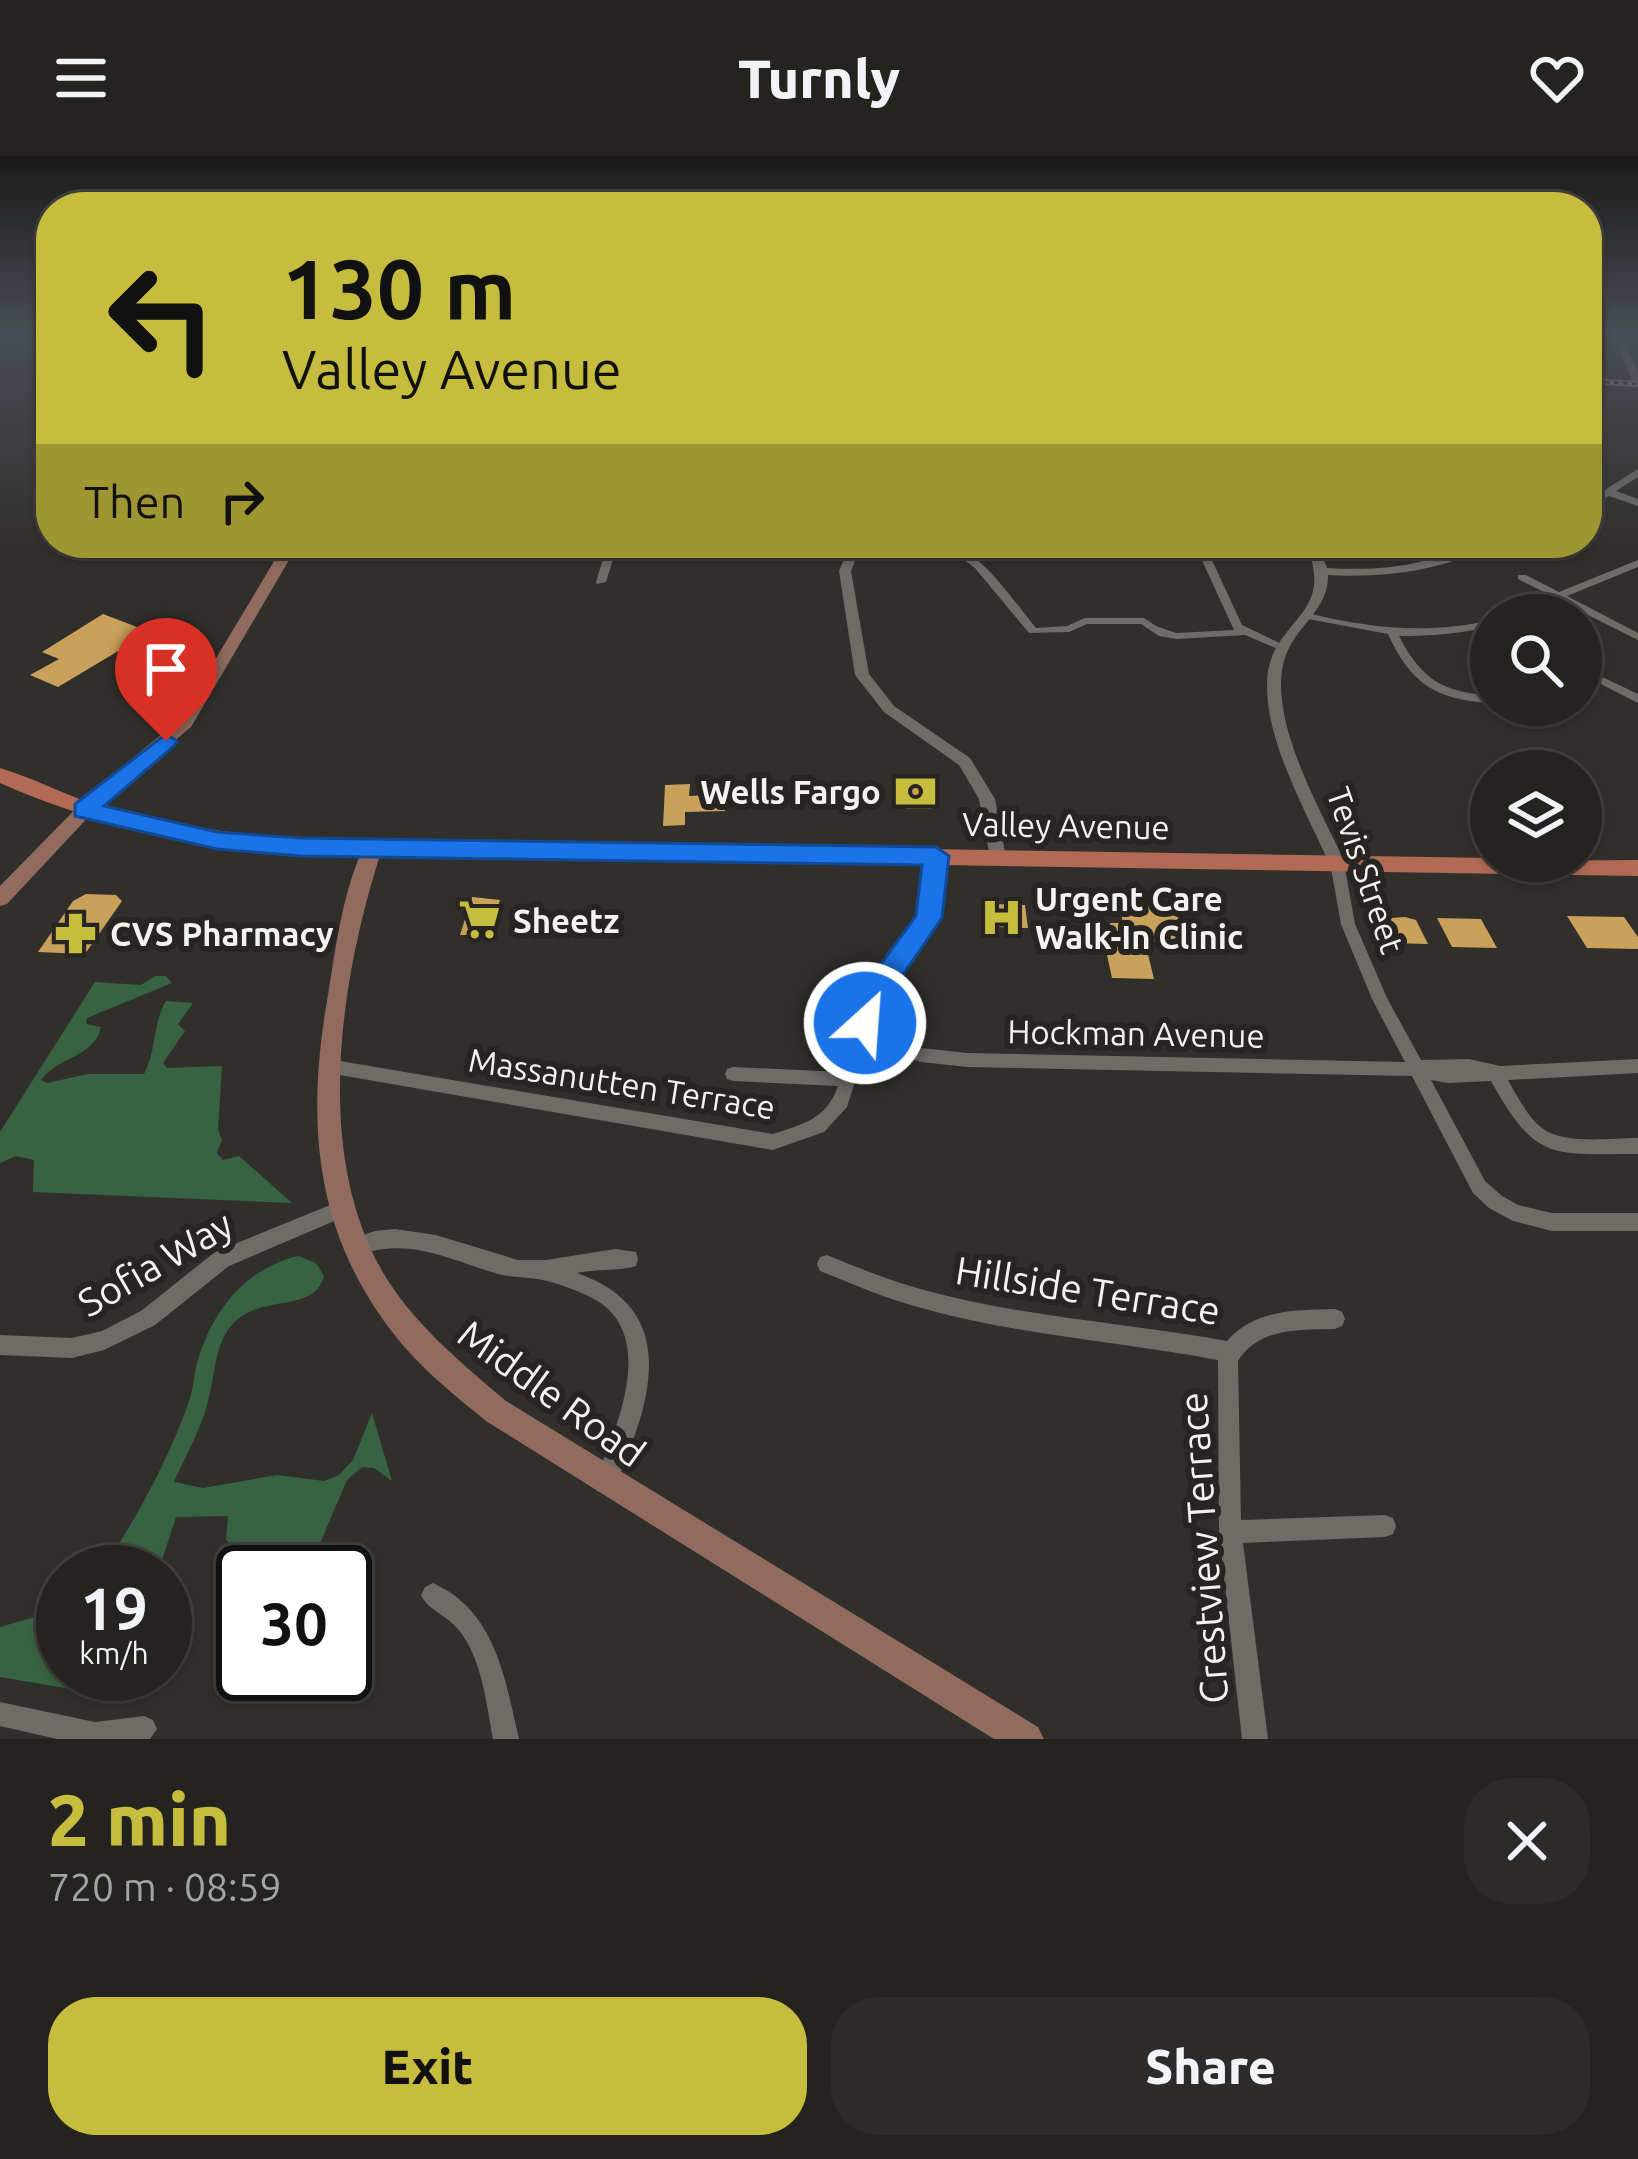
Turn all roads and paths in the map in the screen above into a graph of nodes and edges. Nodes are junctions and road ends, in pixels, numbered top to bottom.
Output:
1 (1638, 472) edge
2 (1611, 493) junction
3 (1602, 498) edge
4 (1638, 503) edge
5 (283, 558) edge
6 (609, 558) edge
7 (849, 558) edge
8 (968, 558) edge
9 (1206, 558) edge
10 (1318, 558) edge
11 (1445, 558) edge
12 (1636, 565) edge
13 (1324, 571) junction
14 (1522, 577) dead end
15 (601, 582) dead end
16 (1552, 594) edge
17 (1561, 594) edge
18 (1307, 616) junction
19 (1602, 619) edge
20 (1470, 627) edge
21 (1244, 632) junction
22 (1392, 632) junction
23 (1638, 637) edge
24 (1282, 647) junction
25 (1602, 682) edge
26 (1470, 696) edge
27 (1638, 699) edge
28 (0, 775) edge
29 (84, 810) junction
30 (372, 849) junction
31 (936, 856) junction
32 (998, 857) junction
33 (1337, 863) junction
34 (1638, 868) edge
35 (0, 898) edge
36 (860, 1039) junction
37 (328, 1066) junction
38 (1638, 1066) edge
39 (1414, 1069) junction
40 (1494, 1071) junction
41 (733, 1074) dead end
42 (849, 1079) junction
43 (1638, 1146) edge
44 (340, 1210) junction
45 (1638, 1222) edge
46 (356, 1247) junction
47 (628, 1259) dead end
48 (827, 1264) dead end
49 (543, 1271) junction
50 (1335, 1319) dead end
51 (0, 1345) edge
52 (1232, 1352) junction
53 (605, 1483) junction
54 (1385, 1526) dead end
55 (1230, 1532) junction
56 (434, 1595) dead end
57 (0, 1714) edge
58 (144, 1729) dead end
59 (506, 1739) edge
60 (1026, 1739) edge
61 (1255, 1739) edge

1 - 2 street
2 - 3 street
2 - 4 street
5 - 29 main road
6 - 15 street
7 - 32 street
8 - 21 street
9 - 21 street
10 - 13 street
11 - 13 street
12 - 17 street
13 - 18 street
14 - 16 street
18 - 22 street
18 - 24 street
19 - 23 street
20 - 22 street
21 - 24 street
22 - 26 street
24 - 33 street, Tevis Street
25 - 27 street
28 - 29 main road, Valley Avenue
29 - 30 main road, Valley Avenue
29 - 35 main road
30 - 31 main road, Valley Avenue
30 - 37 main road, Middle Road
31 - 32 main road, Valley Avenue
31 - 36 street, Massanutten Terrace
32 - 33 main road, Valley Avenue
33 - 34 main road, Valley Avenue
33 - 39 street, Tevis Street
36 - 39 street, Hockman Avenue
36 - 42 street, Massanutten Terrace
37 - 42 street, Massanutten Terrace
37 - 44 main road, Middle Road
38 - 40 street, Hockman Avenue
39 - 40 street, Hockman Avenue
39 - 45 street, Tevis Street
40 - 43 street
41 - 42 street
44 - 46 main road, Middle Road
44 - 51 street, Sofia Way
46 - 49 street
46 - 53 main road, Middle Road
47 - 49 street
48 - 52 street, Hillside Terrace
49 - 53 street
50 - 52 street, Hillside Terrace
52 - 55 street, Crestview Terrace
53 - 60 main road, Middle Road
54 - 55 street
55 - 61 street, Crestview Terrace
56 - 59 street
57 - 58 street

